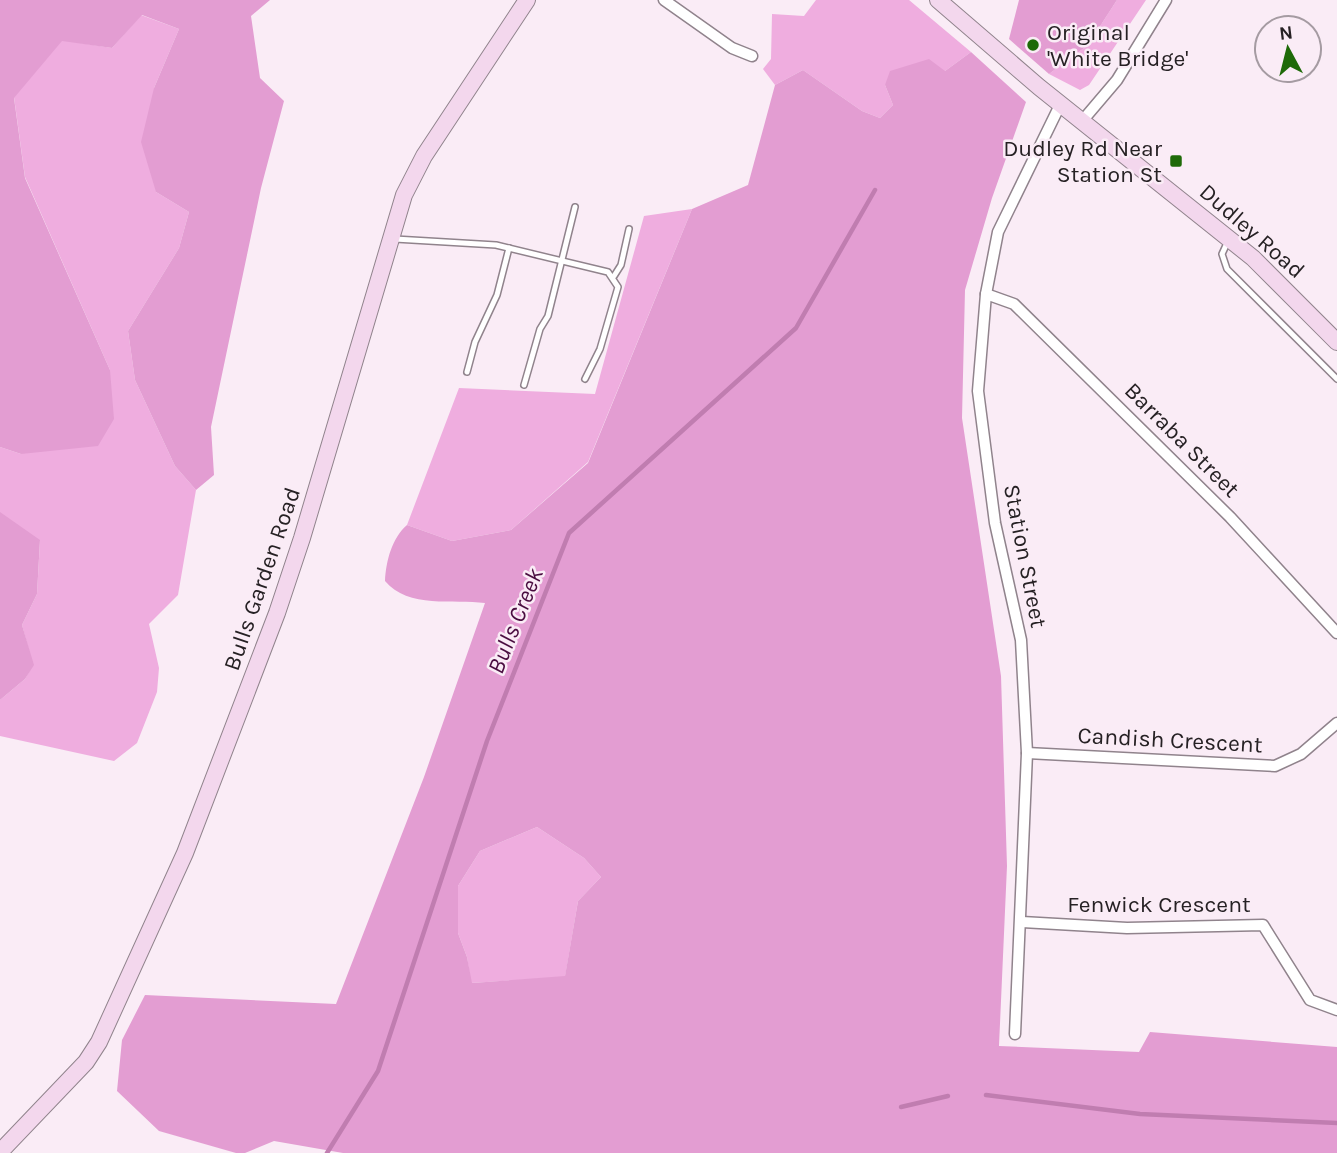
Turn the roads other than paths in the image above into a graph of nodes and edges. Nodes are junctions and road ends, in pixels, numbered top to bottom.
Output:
1 (527, 0) edge
2 (664, 0) edge
3 (938, 0) edge
4 (1166, 0) edge
5 (752, 55) dead end
6 (1061, 103) junction
7 (1083, 120) junction
8 (575, 207) dead end
9 (629, 229) dead end
10 (1229, 238) junction
11 (392, 239) junction
12 (509, 248) junction
13 (563, 260) junction
14 (614, 276) junction
15 (986, 294) junction
16 (1337, 342) edge
17 (467, 372) dead end
18 (585, 379) dead end
19 (1337, 379) edge
20 (524, 385) dead end
21 (1337, 633) edge
22 (1337, 723) edge
23 (1027, 753) junction
24 (1022, 922) junction
25 (1337, 1010) edge
26 (1015, 1034) dead end
27 (0, 1152) edge

1 - 11 main road, Bulls Garden Road
2 - 5 street
3 - 6 main road, Dudley Road
4 - 7 street
6 - 7 main road, Dudley Road
6 - 15 street, Station Street
7 - 10 main road, Dudley Road
8 - 13 lane
9 - 14 lane
10 - 16 main road, Dudley Road
10 - 19 lane
11 - 12 lane
11 - 27 main road, Bulls Garden Road
12 - 13 lane
12 - 17 lane
13 - 14 lane
13 - 20 lane
14 - 18 lane
15 - 21 street, Barraba Street
15 - 23 street, Station Street
22 - 23 street, Candish Crescent
23 - 24 street, Station Street
24 - 25 street, Fenwick Crescent
24 - 26 street, Station Street

